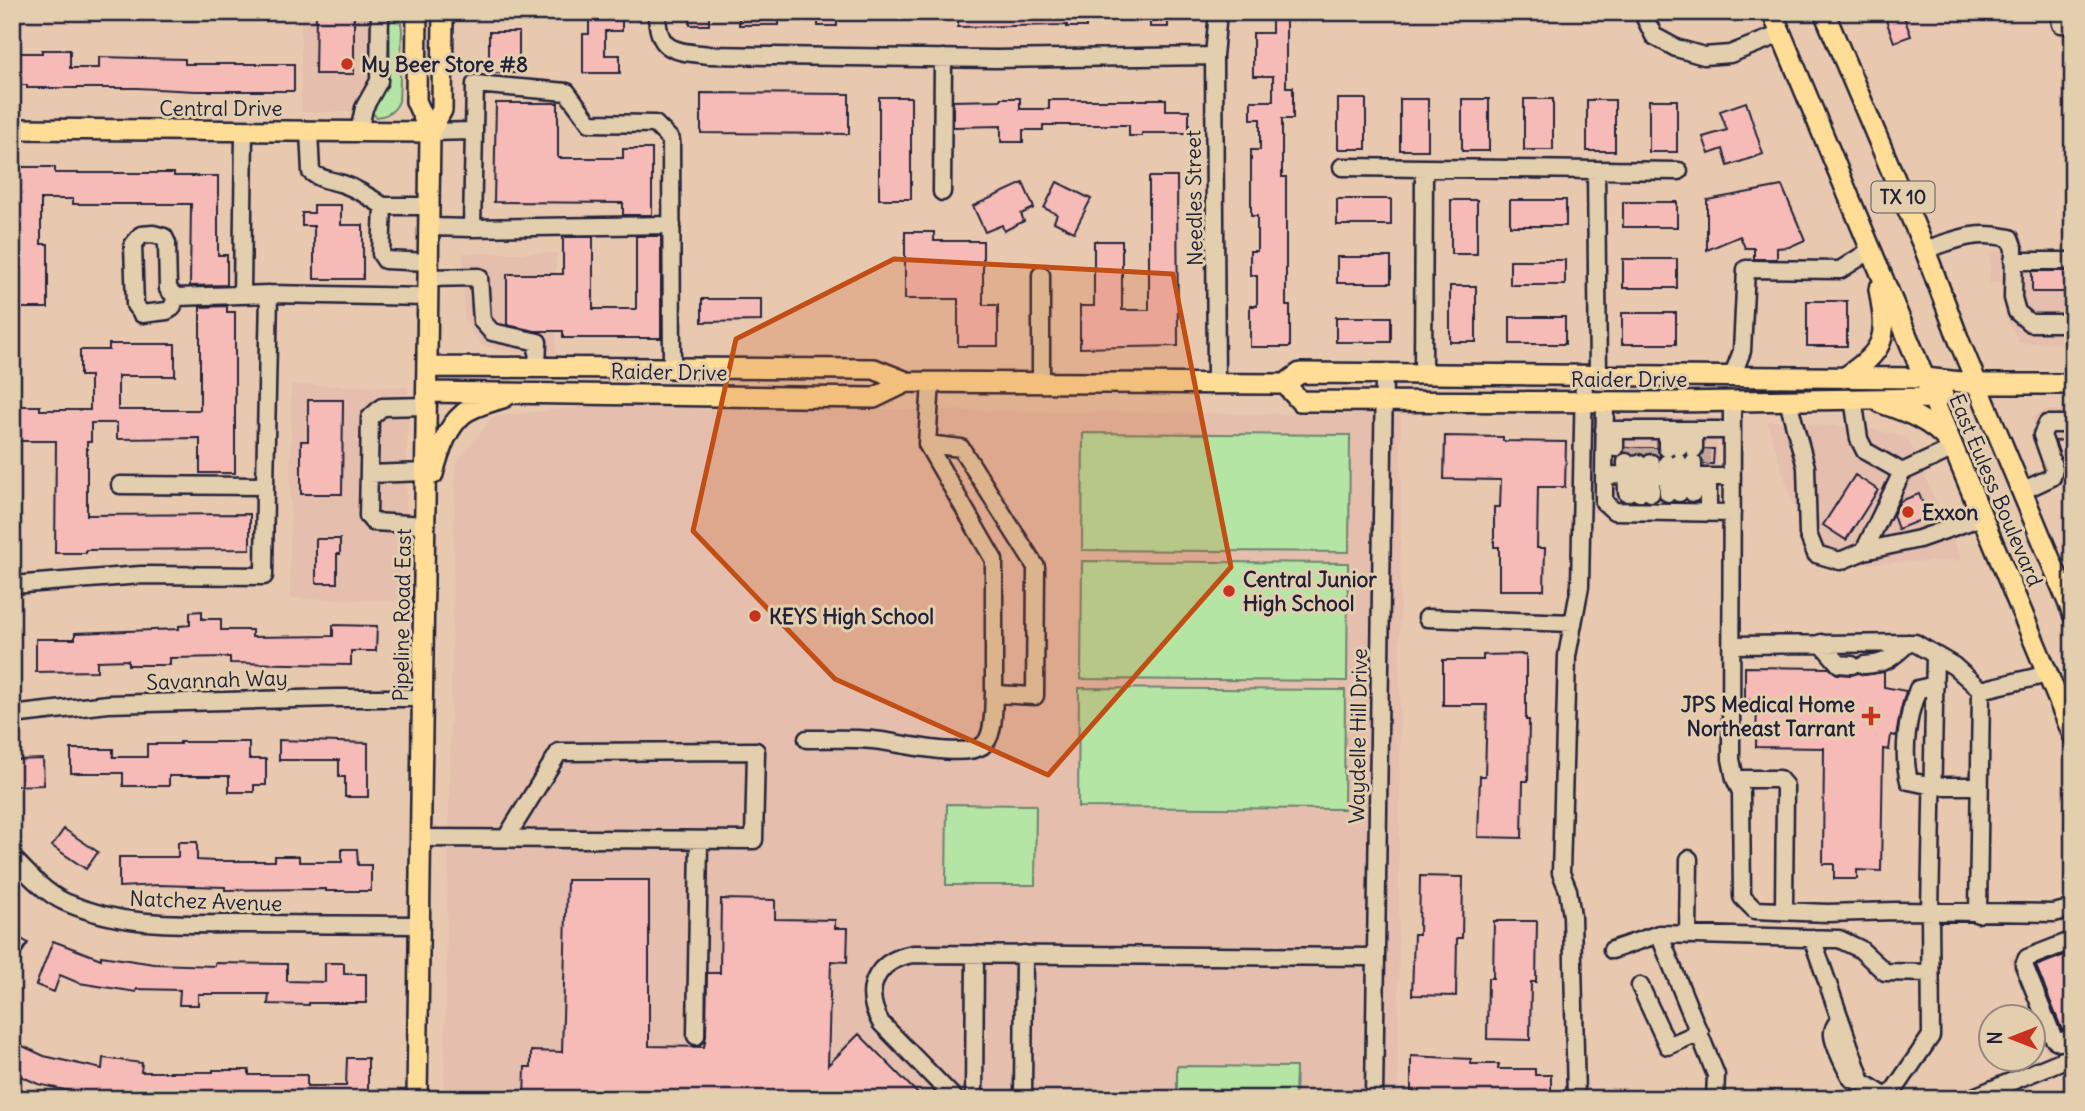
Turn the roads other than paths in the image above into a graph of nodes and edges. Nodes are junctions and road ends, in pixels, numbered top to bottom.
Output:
1 (380, 12) edge
2 (417, 12) edge
3 (443, 12) edge
4 (657, 12) edge
5 (1218, 12) edge
6 (1642, 12) edge
7 (1772, 12) edge
8 (1824, 12) edge
9 (2059, 12) edge
10 (2073, 25) edge
11 (1781, 34) junction
12 (1214, 56) junction
13 (943, 58) junction
14 (352, 98) dead end
15 (369, 98) junction
16 (12, 129) edge
17 (244, 131) junction
18 (309, 131) junction
19 (474, 131) junction
20 (359, 132) junction
21 (430, 132) junction
22 (1342, 167) dead end
23 (1424, 168) junction
24 (1596, 170) junction
25 (1679, 171) dead end
26 (942, 192) dead end
27 (383, 206) junction
28 (429, 206) junction
29 (672, 225) junction
30 (429, 227) junction
31 (472, 228) junction
32 (1871, 250) junction
33 (1925, 250) junction
34 (2013, 261) junction
35 (2073, 261) edge
36 (1041, 275) dead end
37 (428, 279) junction
38 (269, 294) junction
39 (242, 295) junction
40 (176, 297) junction
41 (2073, 323) edge
42 (428, 366) junction
43 (537, 366) junction
44 (603, 367) junction
45 (672, 368) junction
46 (1384, 374) junction
47 (1423, 374) junction
48 (1591, 375) junction
49 (1732, 377) junction
50 (1844, 378) junction
51 (1925, 378) junction
52 (907, 382) junction
53 (932, 382) junction
54 (1041, 383) junction
55 (1216, 383) junction
56 (1285, 384) junction
57 (1978, 384) junction
58 (2073, 384) edge
59 (515, 392) junction
60 (603, 394) junction
61 (1853, 398) junction
62 (1933, 398) junction
63 (427, 399) junction
64 (1384, 401) junction
65 (1732, 401) junction
66 (1788, 401) junction
67 (1583, 402) junction
68 (1605, 402) junction
69 (2073, 424) edge
70 (1732, 429) junction
71 (1627, 430) junction
72 (1686, 430) junction
73 (927, 444) junction
74 (1954, 448) junction
75 (426, 471) junction
76 (1902, 472) junction
77 (369, 474) junction
78 (1732, 477) junction
79 (1660, 481) junction
80 (120, 485) dead end
81 (265, 486) junction
82 (2022, 491) junction
83 (426, 502) junction
84 (1732, 513) junction
85 (1982, 517) junction
86 (426, 526) junction
87 (1864, 551) junction
88 (12, 585) edge
89 (2073, 614) edge
90 (1427, 618) dead end
91 (1573, 623) junction
92 (1821, 643) junction
93 (1908, 643) junction
94 (1732, 645) junction
95 (1935, 655) junction
96 (2048, 674) junction
97 (1935, 685) junction
98 (1981, 690) junction
99 (993, 694) junction
100 (423, 698) junction
101 (12, 715) edge
102 (2073, 735) edge
103 (807, 738) dead end
104 (1735, 779) junction
105 (1933, 786) junction
106 (1979, 786) junction
107 (420, 838) junction
108 (506, 838) junction
109 (699, 840) junction
110 (12, 857) edge
111 (1689, 859) dead end
112 (2073, 908) edge
113 (1784, 910) junction
114 (1930, 912) junction
115 (1978, 914) junction
116 (419, 925) junction
117 (1659, 934) junction
118 (1688, 934) junction
119 (1812, 938) junction
120 (2073, 940) edge
121 (1612, 950) dead end
122 (975, 954) junction
123 (1024, 954) junction
124 (1376, 957) junction
125 (1930, 973) junction
126 (1640, 986) dead end
127 (1700, 1032) junction
128 (696, 1036) dead end
129 (2073, 1037) edge
130 (2073, 1056) edge
131 (417, 1099) edge
132 (955, 1099) edge
133 (974, 1099) edge
134 (1023, 1099) edge
135 (1374, 1099) edge
136 (1576, 1099) edge
137 (1715, 1099) edge
138 (1888, 1099) edge
139 (1969, 1099) edge

1 - 15 street
2 - 21 main road
3 - 21 main road
4 - 13 street
5 - 12 street, Needles Street
6 - 11 street
7 - 11 main road, TX 10
8 - 33 main road, TX 10
9 - 10 street
11 - 32 main road, TX 10
12 - 13 street
12 - 55 street, Needles Street
13 - 26 street
14 - 15 street
15 - 20 street
16 - 17 main road, Central Drive
17 - 18 main road, Central Drive
17 - 39 street
18 - 20 main road, Central Drive
18 - 27 street
19 - 21 street
19 - 29 street
19 - 31 street
20 - 21 main road, Central Drive
21 - 28 main road, Pipeline Road East
22 - 23 street
23 - 24 street
23 - 47 street
24 - 25 street
24 - 48 street
27 - 28 street
27 - 37 street
28 - 30 main road, Pipeline Road East
29 - 31 street
29 - 45 street
30 - 31 street
30 - 37 main road, Pipeline Road East
32 - 49 street
32 - 50 main road
32 - 51 main road, TX 10
33 - 34 street
33 - 57 main road, TX 10
34 - 35 street
34 - 41 street
36 - 54 street
37 - 38 street
37 - 42 main road, Pipeline Road East
37 - 43 street
38 - 39 street
38 - 81 street
39 - 40 street
40 - 40 street
42 - 43 main road, Raider Drive
42 - 63 main road, Pipeline Road East
43 - 44 main road, Raider Drive
44 - 45 main road, Raider Drive
44 - 60 main road
45 - 52 main road, Raider Drive
46 - 47 main road, Raider Drive
46 - 56 main road, Raider Drive
46 - 64 street, Waydelle Hill Drive
47 - 48 main road, Raider Drive
48 - 49 main road, Raider Drive
48 - 67 street
49 - 50 main road, Raider Drive
49 - 65 main road
50 - 51 main road, Raider Drive
51 - 57 main road, Raider Drive
51 - 62 main road, East Euless Boulevard / TX 10
52 - 53 main road, Raider Drive
52 - 60 main road, Raider Drive
53 - 54 main road, Raider Drive
53 - 73 street
54 - 55 main road, Raider Drive
55 - 56 main road, Raider Drive
56 - 64 main road, Raider Drive
57 - 58 main road, Raider Drive
57 - 62 main road, Raider Drive
57 - 82 main road, East Euless Boulevard / TX 10
59 - 60 main road, Raider Drive
59 - 63 main road, Raider Drive
59 - 83 main road
61 - 62 main road, Raider Drive
61 - 66 main road, Raider Drive
61 - 74 main road
61 - 76 street
62 - 74 main road, East Euless Boulevard / TX 10
63 - 75 main road, Pipeline Road East
63 - 77 street
64 - 67 main road, Raider Drive
64 - 124 street, Waydelle Hill Drive
65 - 66 main road, Raider Drive
65 - 68 main road, Raider Drive
65 - 70 street
66 - 87 street
67 - 68 main road, Raider Drive
67 - 91 street
68 - 71 street
69 - 82 street
70 - 72 street
70 - 78 street
71 - 72 street
71 - 79 street
71 - 79 street
71 - 79 street
72 - 79 street
72 - 79 street
73 - 99 street
73 - 99 street
74 - 76 street
74 - 85 main road, East Euless Boulevard / TX 10
75 - 77 street
75 - 83 main road, Pipeline Road East
76 - 87 street
77 - 86 street
78 - 79 street
78 - 84 street
79 - 84 street
80 - 81 street
81 - 88 street
82 - 89 main road, East Euless Boulevard / TX 10
83 - 86 main road, Pipeline Road East
84 - 94 street
85 - 87 street
85 - 96 main road, East Euless Boulevard / TX 10
86 - 100 main road, Pipeline Road East
90 - 91 street
91 - 136 street
92 - 93 street
92 - 93 street
92 - 94 street
93 - 95 street
94 - 104 street
95 - 97 street
95 - 98 street
96 - 98 street
96 - 102 main road, East Euless Boulevard / TX 10
97 - 105 street
97 - 105 street
98 - 106 street
99 - 103 street
100 - 101 street, Savannah Way
100 - 107 main road, Pipeline Road East
104 - 113 street
104 - 113 street
105 - 106 street
105 - 114 street
106 - 115 street
107 - 108 street
107 - 116 main road, Pipeline Road East
108 - 109 street
108 - 109 street
109 - 128 street
110 - 116 street, Natchez Avenue
111 - 118 street
112 - 115 street
113 - 114 street
114 - 115 street
114 - 125 street
116 - 131 main road, Pipeline Road East
117 - 118 street
117 - 121 street
117 - 127 street
118 - 119 street
119 - 125 street
119 - 138 street
120 - 129 street
122 - 123 street
122 - 132 street
122 - 133 street
123 - 124 street
123 - 134 street
124 - 135 street, Waydelle Hill Drive
125 - 138 street
126 - 127 street
127 - 137 street
130 - 139 street

